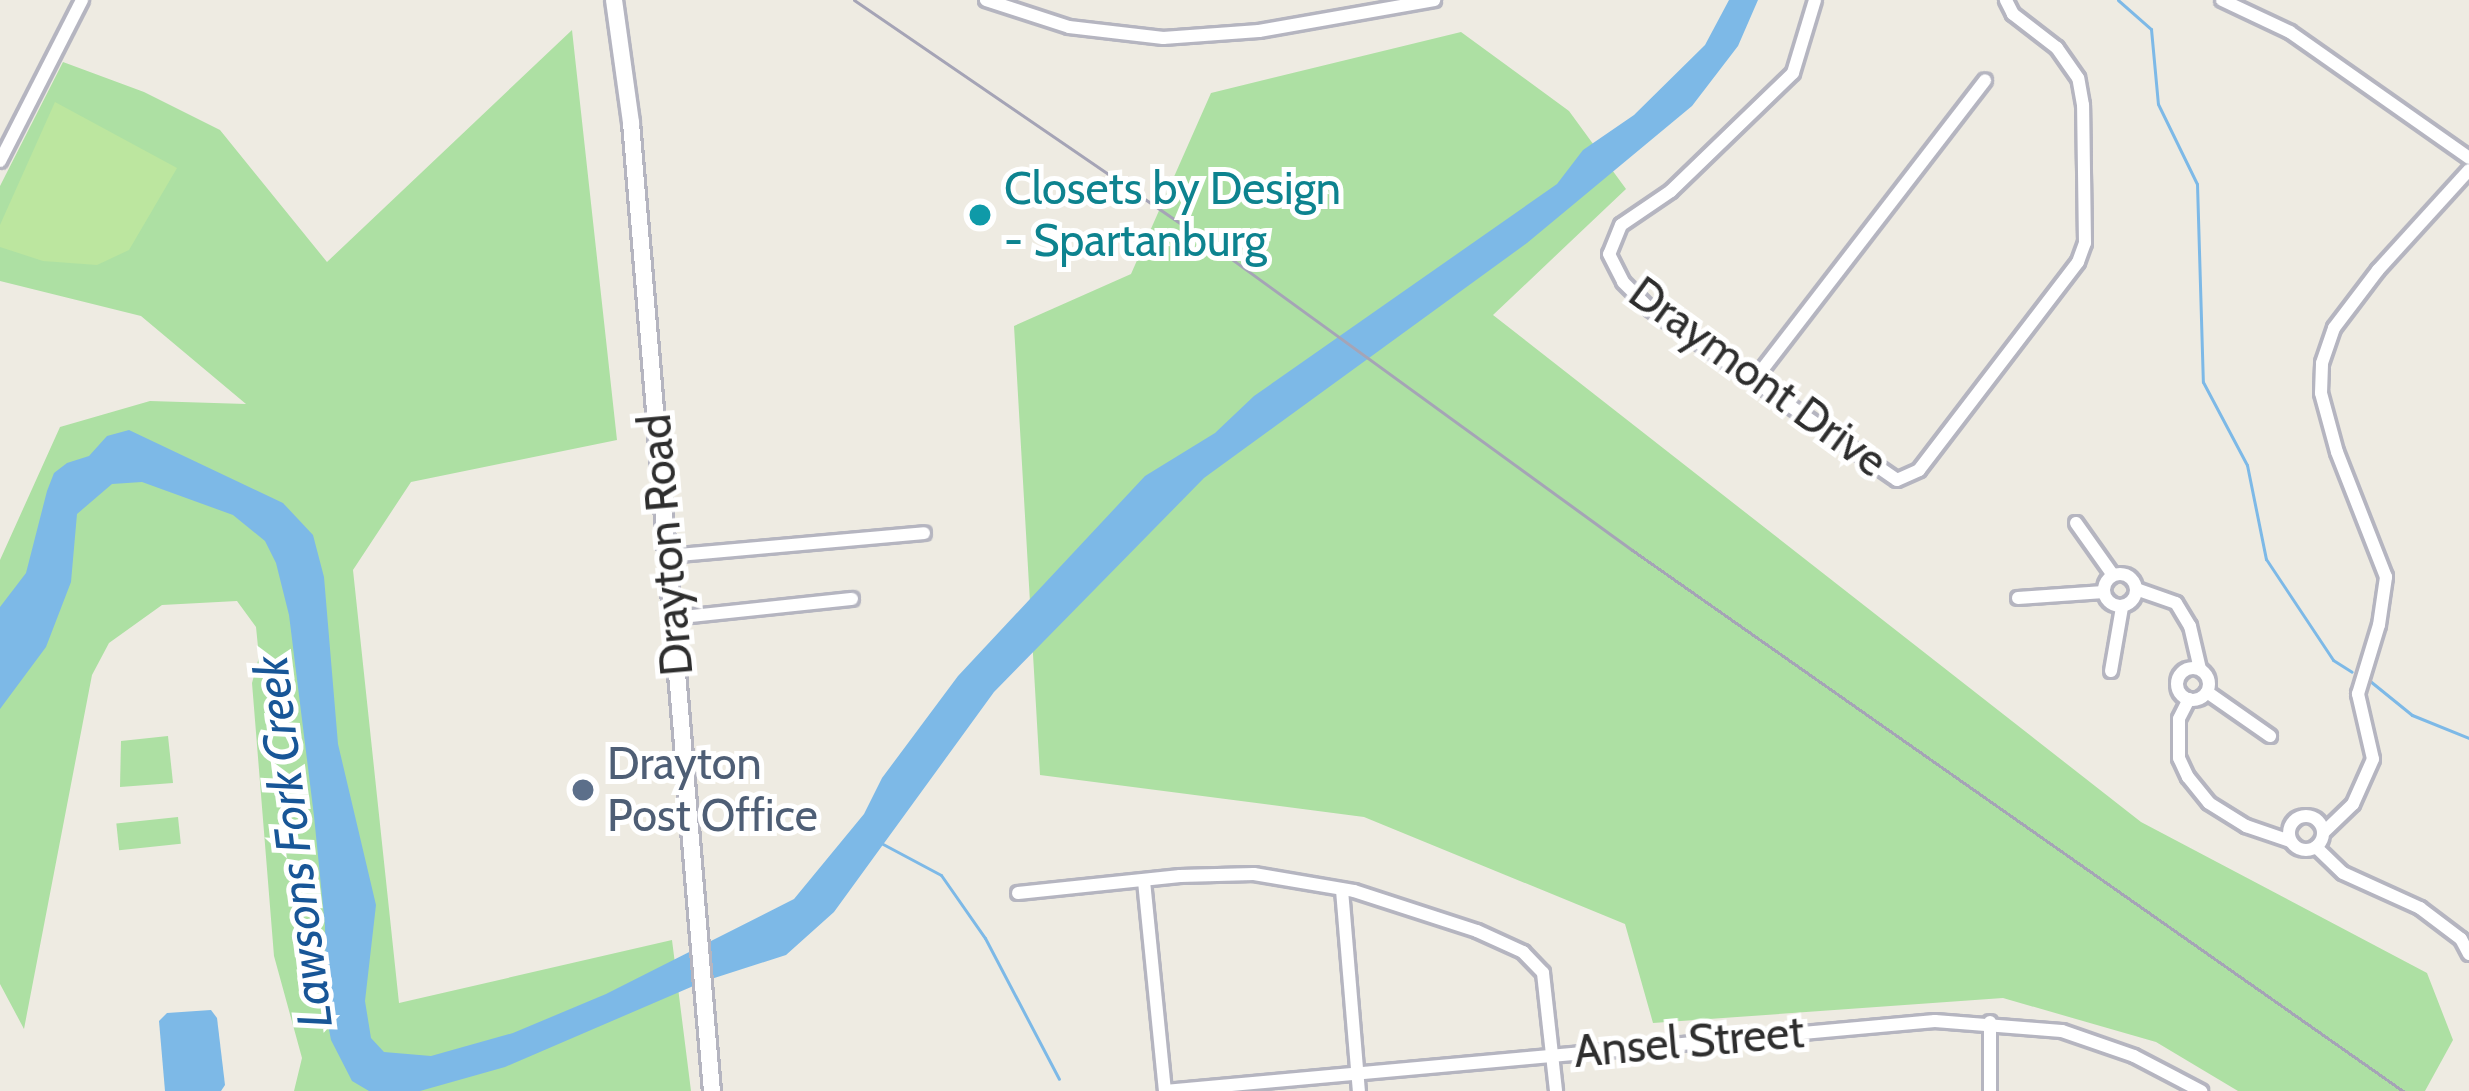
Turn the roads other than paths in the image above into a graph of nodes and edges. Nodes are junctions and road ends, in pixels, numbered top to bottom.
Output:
1 (82, 0) edge
2 (614, 0) edge
3 (986, 0) edge
4 (1434, 0) edge
5 (1815, 0) edge
6 (2006, 0) edge
7 (2222, 0) edge
8 (1985, 80) dead end
9 (2469, 158) edge
10 (0, 161) edge
11 (2469, 170) edge
12 (1754, 380) junction
13 (2076, 523) dead end
14 (924, 533) dead end
15 (668, 556) junction
16 (2113, 575) junction
17 (2136, 589) junction
18 (2104, 592) junction
19 (852, 598) dead end
20 (2018, 598) dead end
21 (2122, 607) junction
22 (673, 618) junction
23 (2200, 669) junction
24 (2110, 670) dead end
25 (2207, 692) junction
26 (2189, 699) junction
27 (2270, 736) dead end
28 (2324, 832) junction
29 (2290, 842) junction
30 (2316, 847) junction
31 (1144, 881) junction
32 (1342, 890) junction
33 (1018, 893) dead end
34 (2469, 954) edge
35 (1990, 1022) junction
36 (1553, 1054) junction
37 (1357, 1073) junction
38 (712, 1091) edge
39 (1165, 1091) edge
40 (1359, 1091) edge
41 (1556, 1091) edge
42 (1990, 1091) edge
43 (2201, 1091) edge

1 - 10 street
2 - 15 main road, Drayton Road
3 - 4 street
5 - 12 street, Draymont Drive
6 - 12 street, Draymont Drive
7 - 9 street
8 - 12 street
11 - 28 street
13 - 16 street
14 - 15 street
15 - 22 main road, Drayton Road
16 - 17 street
16 - 18 street
17 - 21 street
17 - 23 street
18 - 20 street
18 - 21 street
19 - 22 street
21 - 24 street
22 - 38 main road, Drayton Road
23 - 25 street
23 - 26 street
25 - 26 street
25 - 27 street
26 - 29 street
28 - 29 street
28 - 30 street
29 - 30 street
30 - 34 street
31 - 32 street
31 - 33 street
31 - 39 street
32 - 36 street
32 - 37 street
35 - 36 street, Ansel Street
35 - 42 street
35 - 43 street, Ansel Street
36 - 37 street, Ansel Street
36 - 41 street
37 - 39 street, Ansel Street
37 - 40 street

